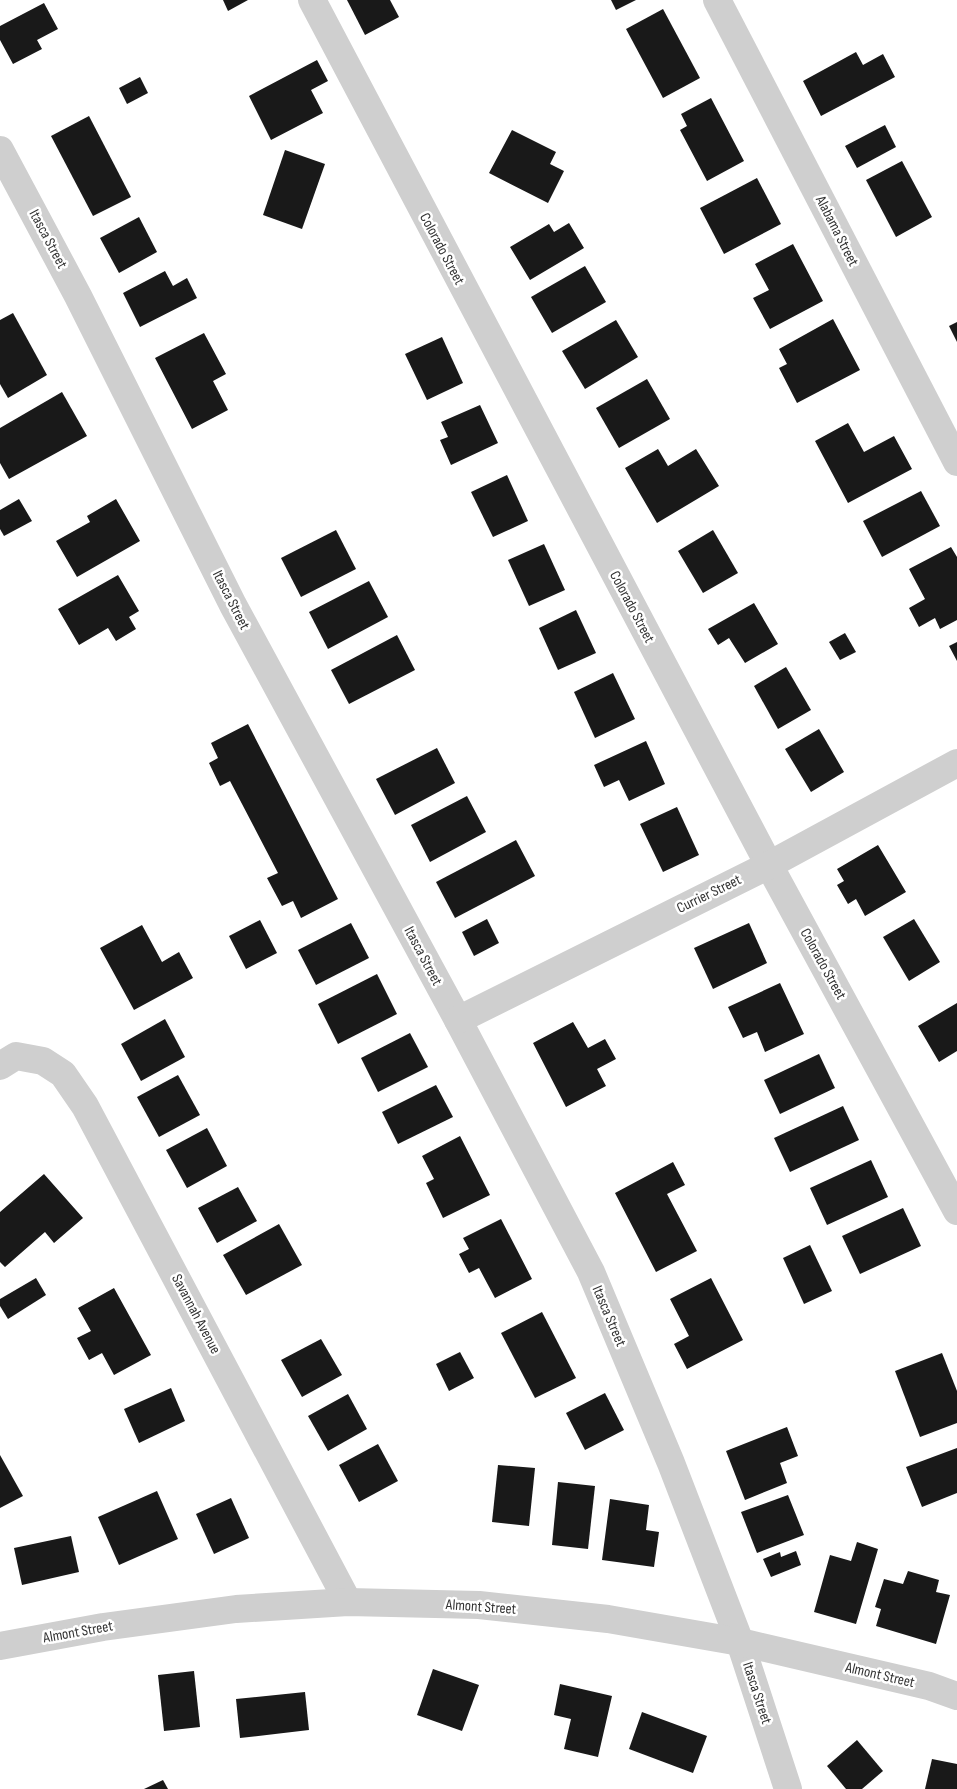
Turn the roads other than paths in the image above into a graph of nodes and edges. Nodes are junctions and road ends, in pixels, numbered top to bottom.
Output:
1 (312, 0) edge
2 (717, 0) edge
3 (0, 150) edge
4 (957, 462) edge
5 (957, 763) edge
6 (769, 865) junction
7 (458, 1020) junction
8 (8, 1061) edge
9 (957, 1211) edge
10 (348, 1602) junction
11 (740, 1642) junction
12 (0, 1646) edge
13 (957, 1696) edge
14 (788, 1789) edge

1 - 6 street, Colorado Street
2 - 4 street, Alabama Street
3 - 7 street, Itasca Street
5 - 6 street, Currier Street
6 - 7 street, Currier Street
6 - 9 street, Colorado Street
7 - 11 street, Itasca Street
8 - 10 street, Savannah Avenue
10 - 11 street, Almont Street
10 - 12 street, Almont Street
11 - 13 street, Almont Street
11 - 14 street, Itasca Street

